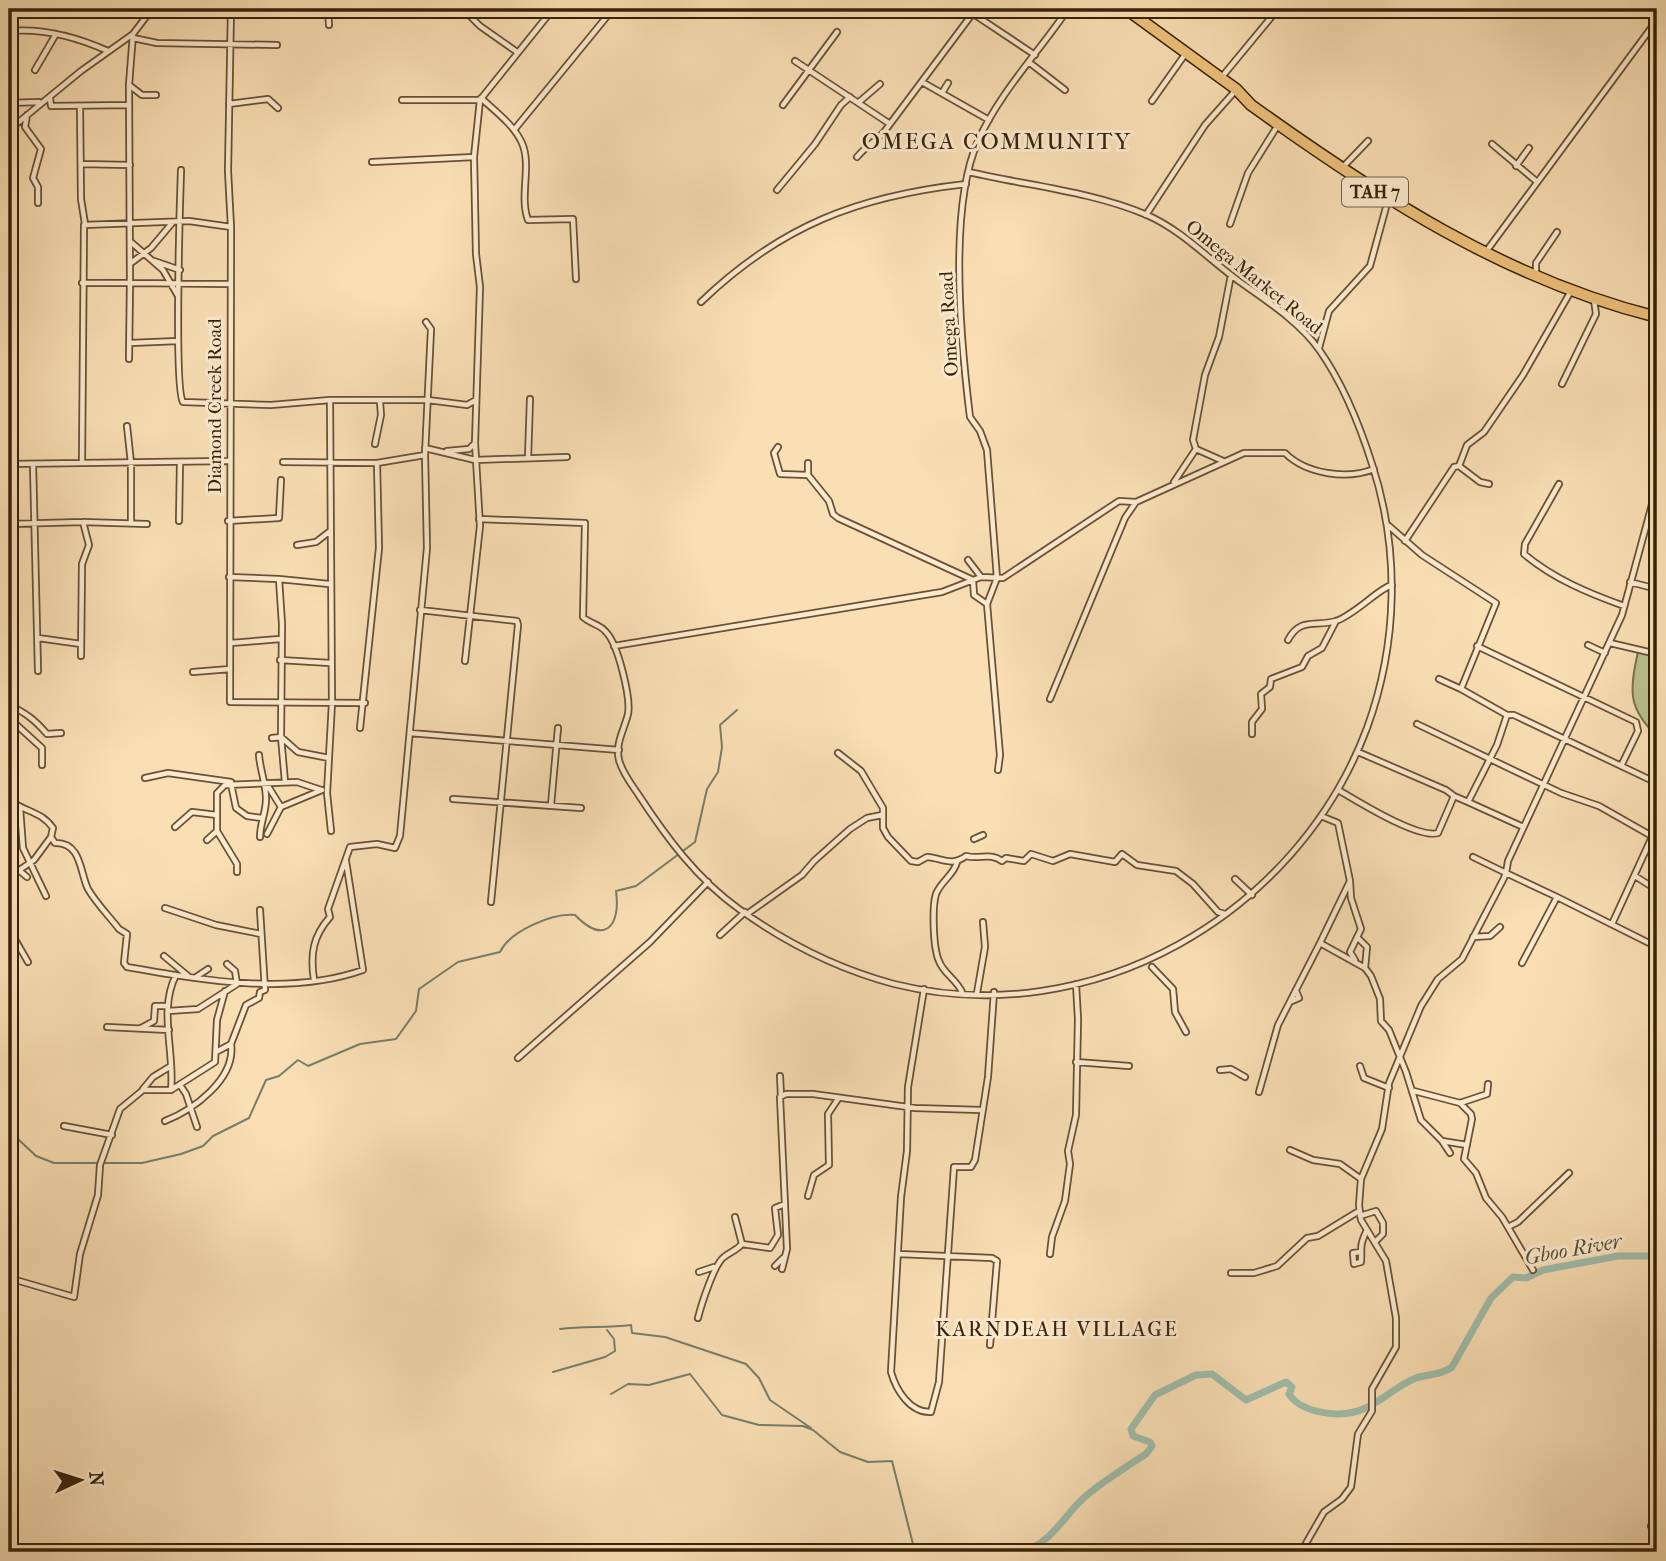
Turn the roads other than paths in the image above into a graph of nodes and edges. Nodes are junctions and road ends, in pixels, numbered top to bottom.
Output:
1 (152, 9) edge
2 (231, 9) edge
3 (328, 9) edge
4 (463, 9) edge
5 (553, 9) edge
6 (613, 9) edge
7 (966, 9) edge
8 (1068, 9) edge
9 (1126, 9) edge
10 (1278, 9) edge
11 (973, 13) junction
12 (1657, 20) edge
13 (329, 25) dead end
14 (9, 31) edge
15 (837, 32) dead end
16 (56, 34) junction
17 (133, 36) junction
18 (230, 42) junction
19 (277, 45) dead end
20 (108, 51) junction
21 (517, 52) junction
22 (1186, 52) junction
23 (1035, 55) junction
24 (795, 61) dead end
25 (1030, 62) junction
26 (809, 69) junction
27 (35, 70) dead end
28 (1221, 78) junction
29 (922, 82) junction
30 (948, 83) dead end
31 (880, 84) dead end
32 (129, 85) junction
33 (1237, 89) junction
34 (1065, 90) dead end
35 (942, 93) junction
36 (156, 95) dead end
37 (850, 97) junction
38 (50, 98) junction
39 (481, 99) junction
40 (402, 100) dead end
41 (41, 102) junction
42 (859, 102) junction
43 (1152, 102) dead end
44 (9, 103) edge
45 (229, 104) junction
46 (129, 105) junction
47 (783, 105) dead end
48 (80, 106) junction
49 (278, 108) dead end
50 (27, 114) junction
51 (989, 120) junction
52 (890, 124) junction
53 (1279, 124) junction
54 (9, 130) edge
55 (514, 130) junction
56 (1368, 141) dead end
57 (1492, 144) dead end
58 (1528, 148) dead end
59 (474, 157) junction
60 (858, 157) dead end
61 (372, 162) dead end
62 (81, 164) junction
63 (130, 165) junction
64 (1516, 166) junction
65 (1342, 168) junction
66 (181, 170) dead end
67 (969, 172) junction
68 (1536, 181) junction
69 (966, 184) junction
70 (777, 190) dead end
71 (1388, 200) junction
72 (38, 203) dead end
73 (1146, 215) junction
74 (131, 221) junction
75 (176, 222) junction
76 (85, 224) junction
77 (1230, 224) dead end
78 (231, 227) junction
79 (1558, 232) dead end
80 (132, 242) junction
81 (1484, 253) junction
82 (144, 255) junction
83 (153, 261) junction
84 (131, 264) junction
85 (180, 270) junction
86 (1231, 274) junction
87 (1536, 277) junction
88 (576, 279) dead end
89 (172, 282) junction
90 (82, 283) junction
91 (130, 283) junction
92 (180, 283) junction
93 (230, 284) junction
94 (1572, 290) junction
95 (1594, 299) junction
96 (701, 302) dead end
97 (181, 310) junction
98 (1657, 317) edge
99 (426, 322) dead end
100 (178, 341) junction
101 (130, 342) junction
102 (1319, 349) junction
103 (129, 359) dead end
104 (1562, 384) dead end
105 (530, 399) dead end
106 (330, 400) junction
107 (428, 400) junction
108 (476, 400) junction
109 (380, 402) junction
110 (229, 404) junction
111 (127, 426) dead end
112 (475, 443) junction
113 (375, 444) dead end
114 (778, 447) dead end
115 (425, 448) junction
116 (1196, 449) junction
117 (447, 451) junction
118 (425, 455) junction
119 (568, 457) dead end
120 (528, 458) junction
121 (475, 460) junction
122 (228, 461) junction
123 (1223, 461) junction
124 (82, 462) junction
125 (283, 462) dead end
126 (131, 463) junction
127 (180, 463) junction
128 (377, 463) junction
129 (808, 463) dead end
130 (9, 464) edge
131 (33, 464) junction
132 (330, 464) junction
133 (1458, 466) junction
134 (1374, 470) junction
135 (808, 475) junction
136 (281, 480) dead end
137 (1174, 483) junction
138 (1489, 484) dead end
139 (1559, 484) dead end
140 (1657, 486) edge
141 (1136, 502) junction
142 (479, 519) junction
143 (179, 521) dead end
144 (228, 521) junction
145 (1648, 521) junction
146 (34, 522) junction
147 (83, 522) junction
148 (131, 522) junction
149 (9, 524) edge
150 (147, 524) dead end
151 (1657, 524) edge
152 (1389, 526) junction
153 (330, 531) junction
154 (1405, 541) junction
155 (297, 545) dead end
156 (968, 560) dead end
157 (229, 577) junction
158 (981, 577) junction
159 (997, 578) junction
160 (279, 579) junction
161 (973, 580) junction
162 (1630, 582) junction
163 (329, 584) junction
164 (1392, 584) junction
165 (1657, 589) edge
166 (987, 604) junction
167 (1624, 606) junction
168 (420, 610) junction
169 (468, 617) junction
170 (1336, 621) junction
171 (38, 638) junction
172 (280, 639) junction
173 (1288, 640) dead end
174 (1610, 642) junction
175 (231, 643) junction
176 (81, 644) junction
177 (1588, 645) dead end
178 (614, 646) junction
179 (1477, 646) junction
180 (1605, 653) junction
181 (1657, 654) edge
182 (81, 656) dead end
183 (280, 660) junction
184 (466, 661) dead end
185 (330, 663) junction
186 (230, 668) junction
187 (38, 671) dead end
188 (193, 672) dead end
189 (1439, 679) dead end
190 (1461, 689) junction
191 (1584, 697) junction
192 (1049, 699) dead end
193 (281, 701) junction
194 (332, 702) junction
195 (365, 703) junction
196 (9, 705) edge
197 (1507, 715) junction
198 (9, 718) edge
199 (1416, 724) dead end
200 (360, 728) dead end
201 (558, 728) dead end
202 (61, 733) dead end
203 (410, 733) junction
204 (1252, 734) dead end
205 (272, 737) dead end
206 (281, 737) junction
207 (1565, 738) junction
208 (506, 740) junction
209 (557, 744) junction
210 (619, 750) junction
211 (1358, 752) junction
212 (838, 753) dead end
213 (259, 755) dead end
214 (1491, 757) junction
215 (329, 758) junction
216 (1622, 764) junction
217 (42, 765) dead end
218 (998, 770) dead end
219 (9, 777) edge
220 (145, 778) dead end
221 (222, 781) junction
222 (265, 782) junction
223 (285, 782) junction
224 (1544, 782) junction
225 (234, 783) junction
226 (1657, 783) edge
227 (324, 789) junction
228 (1340, 791) junction
229 (217, 793) junction
230 (1454, 796) junction
231 (453, 799) dead end
232 (10, 801) edge
233 (502, 801) junction
234 (1468, 802) junction
235 (551, 805) junction
236 (281, 807) junction
237 (20, 808) junction
238 (581, 808) dead end
239 (883, 814) junction
240 (217, 815) junction
241 (1321, 816) junction
242 (262, 818) junction
243 (1522, 826) junction
244 (1657, 826) edge
245 (175, 827) dead end
246 (217, 831) junction
247 (331, 831) dead end
248 (267, 834) dead end
249 (983, 835) dead end
250 (51, 837) junction
251 (1655, 837) edge
252 (260, 838) dead end
253 (974, 839) dead end
254 (207, 840) dead end
255 (1115, 854) dead end
256 (1473, 857) dead end
257 (1109, 858) junction
258 (346, 860) junction
259 (957, 862) junction
260 (9, 863) edge
261 (29, 863) junction
262 (18, 871) junction
263 (237, 872) dead end
264 (1506, 873) junction
265 (1635, 876) junction
266 (27, 877) dead end
267 (1235, 879) dead end
268 (1350, 881) junction
269 (708, 882) junction
270 (1657, 890) edge
271 (1252, 895) junction
272 (9, 896) edge
273 (46, 897) dead end
274 (1557, 897) junction
275 (491, 902) dead end
276 (165, 908) dead end
277 (260, 910) dead end
278 (13, 912) dead end
279 (746, 913) junction
280 (1226, 915) junction
281 (983, 922) dead end
282 (1612, 924) junction
283 (1500, 927) dead end
284 (9, 929) edge
285 (1361, 929) junction
286 (261, 934) junction
287 (720, 935) dead end
288 (1357, 937) junction
289 (1472, 937) junction
290 (1320, 943) junction
291 (1367, 947) junction
292 (1657, 947) edge
293 (164, 956) dead end
294 (28, 962) dead end
295 (1522, 962) dead end
296 (227, 964) dead end
297 (1359, 964) junction
298 (1152, 967) dead end
299 (1365, 968) junction
300 (208, 970) dead end
301 (176, 975) junction
302 (188, 976) junction
303 (195, 977) junction
304 (314, 980) junction
305 (263, 982) junction
306 (237, 984) junction
307 (1076, 984) junction
308 (924, 989) junction
309 (225, 991) junction
310 (962, 992) junction
311 (994, 992) junction
312 (977, 993) junction
313 (168, 1008) junction
314 (107, 1027) dead end
315 (141, 1029) junction
316 (169, 1030) junction
317 (1186, 1032) dead end
318 (231, 1044) junction
319 (216, 1052) junction
320 (1399, 1056) junction
321 (518, 1058) dead end
322 (1076, 1062) junction
323 (171, 1065) junction
324 (1129, 1066) dead end
325 (1360, 1066) dead end
326 (1220, 1070) dead end
327 (780, 1076) dead end
328 (1245, 1077) dead end
329 (1488, 1084) dead end
330 (180, 1086) junction
331 (1389, 1088) junction
332 (143, 1090) junction
333 (171, 1090) junction
334 (1413, 1090) junction
335 (1259, 1093) dead end
336 (781, 1096) junction
337 (838, 1099) junction
338 (1460, 1103) junction
339 (908, 1106) junction
340 (191, 1109) junction
341 (981, 1110) junction
342 (165, 1121) dead end
343 (64, 1126) dead end
344 (197, 1127) dead end
345 (112, 1135) junction
346 (1442, 1141) junction
347 (1467, 1145) junction
348 (1290, 1150) dead end
349 (1450, 1153) dead end
350 (1569, 1173) dead end
351 (1361, 1179) junction
352 (808, 1196) dead end
353 (785, 1204) junction
354 (1360, 1213) junction
355 (735, 1217) dead end
356 (1508, 1227) junction
357 (1367, 1231) junction
358 (1375, 1242) junction
359 (742, 1244) junction
360 (1360, 1252) dead end
361 (785, 1254) junction
362 (899, 1254) junction
363 (1050, 1254) dead end
364 (948, 1256) junction
365 (775, 1266) dead end
366 (715, 1267) junction
367 (782, 1269) dead end
368 (1533, 1270) dead end
369 (699, 1272) dead end
370 (1231, 1273) dead end
371 (9, 1278) edge
372 (698, 1318) dead end
373 (990, 1345) dead end
374 (1301, 1552) edge

1 - 17 street
2 - 18 street, Diamond Creek Road
3 - 13 street
4 - 21 street
5 - 21 street
6 - 55 street
7 - 11 street
8 - 23 street, Omega Road
9 - 22 highway, TAH 7
10 - 28 street
11 - 23 street
11 - 29 street
12 - 68 street
14 - 16 street
15 - 26 street
16 - 20 street
16 - 27 street
17 - 18 street
17 - 20 street
17 - 32 street
18 - 19 street
18 - 45 street, Diamond Creek Road
20 - 38 street
21 - 39 street
22 - 28 highway, TAH 7
22 - 43 street
23 - 25 street, Omega Road
24 - 26 street
25 - 34 street
25 - 51 street, Omega Road
26 - 37 street
26 - 47 street
28 - 33 highway, TAH 7
29 - 35 street
29 - 52 street
30 - 35 street
31 - 42 street
32 - 36 street
32 - 46 street
33 - 53 highway, TAH 7
33 - 73 street
35 - 51 street
37 - 42 street
37 - 70 street
38 - 41 street
38 - 48 street
39 - 40 street
39 - 55 street
39 - 59 street
41 - 44 street
41 - 50 street
42 - 52 street
45 - 49 street
45 - 78 street, Diamond Creek Road
46 - 48 street
46 - 63 street
48 - 62 street
50 - 54 street
50 - 72 street
51 - 67 street, Omega Road
52 - 60 street
53 - 65 highway, TAH 7
53 - 77 street
55 - 88 street
56 - 65 street
57 - 64 street
58 - 64 street
59 - 61 street
59 - 108 street
62 - 63 street
62 - 76 street
63 - 74 street
64 - 68 street
65 - 71 highway, TAH 7
66 - 75 street
67 - 69 street, Omega Road
67 - 73 street, Omega Market Road
68 - 81 street
69 - 96 street
69 - 159 street, Omega Road
71 - 81 highway, TAH 7
71 - 102 street
73 - 86 street, Omega Market Road
74 - 75 street
74 - 76 street
74 - 80 street
75 - 78 street
75 - 82 street
75 - 85 street
76 - 90 street
78 - 93 street, Diamond Creek Road
79 - 87 street
80 - 82 street
80 - 84 street
81 - 87 highway, TAH 7
82 - 83 street
82 - 84 street
83 - 85 street
83 - 89 street
84 - 91 street
85 - 92 street
86 - 102 street, Omega Market Road
86 - 116 street
87 - 94 highway, TAH 7
89 - 91 street
89 - 92 street
89 - 97 street
90 - 91 street
90 - 124 street
91 - 101 street
92 - 93 street
92 - 97 street
93 - 110 street, Diamond Creek Road
94 - 95 highway, TAH 7
94 - 133 street
95 - 98 highway, TAH 7
95 - 104 street
97 - 100 street
99 - 107 street
100 - 101 street
100 - 110 street
101 - 103 street
102 - 134 street, Omega Market Road
105 - 120 street
106 - 109 street
106 - 110 street
106 - 132 street
107 - 108 street
107 - 109 street
107 - 115 street
108 - 112 street
109 - 113 street
110 - 122 street, Diamond Creek Road
111 - 126 street
112 - 117 street
112 - 121 street
114 - 135 street
115 - 117 street
115 - 118 street
116 - 123 street
116 - 137 street
117 - 121 street
118 - 128 street
118 - 168 street
119 - 120 street
120 - 121 street
121 - 142 street
122 - 127 street
122 - 144 street, Diamond Creek Road
123 - 134 street
123 - 137 street
124 - 126 street
124 - 131 street
125 - 132 street
126 - 127 street
126 - 148 street
127 - 143 street
128 - 132 street
128 - 195 street
129 - 135 street
130 - 131 street
131 - 146 street
132 - 153 street
133 - 138 street
133 - 154 street
134 - 152 street, Omega Market Road
135 - 161 street
136 - 144 street
137 - 141 street
139 - 167 street
140 - 145 street
141 - 159 street
141 - 192 street
142 - 169 street
142 - 178 street
144 - 157 street, Diamond Creek Road
145 - 151 street
145 - 162 street
146 - 147 street
146 - 149 street
146 - 171 street
147 - 148 street
147 - 176 street
148 - 150 street
152 - 154 street
152 - 164 street, Omega Market Road
153 - 155 street
153 - 163 street
154 - 179 street
156 - 158 street
157 - 160 street
157 - 175 street, Diamond Creek Road
158 - 159 street
158 - 161 street
159 - 166 street
160 - 163 street
160 - 172 street
161 - 166 street
161 - 178 street
162 - 165 street
162 - 167 street
163 - 185 street
164 - 170 street
164 - 211 street, Omega Market Road
166 - 218 street
167 - 174 street
168 - 169 street
168 - 203 street
169 - 184 street
169 - 208 street
170 - 173 street
170 - 204 street
171 - 176 street
171 - 187 street
172 - 175 street
172 - 183 street
174 - 180 street
174 - 181 street
175 - 186 street, Diamond Creek Road
176 - 182 street
177 - 180 street
178 - 210 street
179 - 190 street
179 - 191 street
180 - 191 street
183 - 185 street
183 - 193 street
185 - 194 street
186 - 188 street
186 - 193 street, Diamond Creek Road
189 - 190 street
190 - 197 street
191 - 207 street
191 - 216 street
193 - 194 street, Diamond Creek Road
193 - 206 street
194 - 195 street, Diamond Creek Road
194 - 215 street
195 - 200 street
196 - 202 street
197 - 207 street
197 - 214 street
198 - 217 street
199 - 214 street
201 - 209 street
203 - 208 street
203 - 258 street
205 - 206 street
206 - 215 street
206 - 223 street
207 - 216 street
207 - 224 street
208 - 209 street
208 - 233 street
209 - 210 street
209 - 235 street
210 - 269 street, Omega Market Road
211 - 228 street, Omega Market Road
211 - 230 street
212 - 239 street
213 - 222 street
214 - 224 street
214 - 234 street
215 - 227 street
216 - 226 street
219 - 232 street
220 - 221 street
221 - 225 street
221 - 229 street
222 - 223 street
222 - 225 street
222 - 236 street
222 - 242 street
223 - 227 street
224 - 243 street
224 - 251 street
225 - 229 street
225 - 242 street
227 - 236 street
227 - 247 street
228 - 230 street
228 - 241 street, Omega Market Road
229 - 240 street
230 - 234 street
231 - 233 street
232 - 237 street
233 - 235 street
233 - 275 street
234 - 243 street
235 - 238 street
236 - 248 street
237 - 250 street
237 - 261 street
239 - 259 street
239 - 279 street
240 - 245 street
240 - 246 street
241 - 268 street
241 - 271 street, Omega Market Road
242 - 252 street
243 - 264 street
244 - 251 street
246 - 254 street
246 - 263 street
249 - 253 street
250 - 261 street
250 - 301 street
251 - 265 street
255 - 257 street
256 - 264 street
257 - 259 street
257 - 280 street
258 - 304 street
258 - 304 street
259 - 310 street
260 - 262 street
261 - 262 street
261 - 273 street
262 - 266 street
264 - 274 street
264 - 289 street
265 - 270 street
265 - 282 street
267 - 271 street
268 - 285 street
268 - 290 street
269 - 279 street, Omega Market Road
269 - 321 street
271 - 280 street, Omega Market Road
272 - 278 street
274 - 282 street
274 - 295 street
276 - 286 street
277 - 286 street
279 - 287 street
279 - 308 street, Omega Market Road
280 - 307 street, Omega Market Road
281 - 312 street
282 - 292 street
283 - 289 street
284 - 294 street
285 - 288 street
285 - 291 street
286 - 305 street
288 - 291 street
288 - 297 street
289 - 320 street
290 - 297 street
290 - 335 street
291 - 299 street
293 - 302 street
296 - 306 street
297 - 299 street
298 - 317 street
299 - 320 street
300 - 303 street
301 - 302 street
301 - 313 street
302 - 303 street
303 - 306 street
304 - 305 street
305 - 306 street
305 - 318 street
306 - 309 street
307 - 311 street, Omega Market Road
307 - 322 street
308 - 310 street, Omega Market Road
308 - 339 street
309 - 313 street
309 - 319 street
310 - 312 street, Omega Market Road
311 - 312 street, Omega Market Road
311 - 341 street
313 - 315 street
313 - 316 street
314 - 315 street
315 - 316 street
316 - 323 street
318 - 319 street
318 - 340 street
319 - 330 street
320 - 331 street
320 - 334 street
322 - 324 street
322 - 363 street
323 - 332 street
323 - 333 street
325 - 331 street
326 - 328 street
327 - 336 street
329 - 338 street
330 - 333 street
330 - 340 street
331 - 351 street
332 - 333 street
332 - 345 street
334 - 338 street
334 - 346 street
336 - 337 street
336 - 353 street
337 - 339 street
337 - 352 street
338 - 347 street
339 - 341 street
339 - 362 street
340 - 342 street
340 - 344 street
341 - 364 street
343 - 345 street
345 - 371 street
346 - 347 street
346 - 349 street
347 - 356 street
348 - 351 street
350 - 356 street
351 - 354 street
353 - 359 street
353 - 361 street
354 - 357 street
354 - 358 street
354 - 370 street
355 - 359 street
356 - 368 street
357 - 358 street
357 - 360 street
358 - 374 street
359 - 366 street
361 - 365 street
361 - 367 street
362 - 364 street
362 - 364 street
364 - 373 street
366 - 369 street
366 - 372 street

